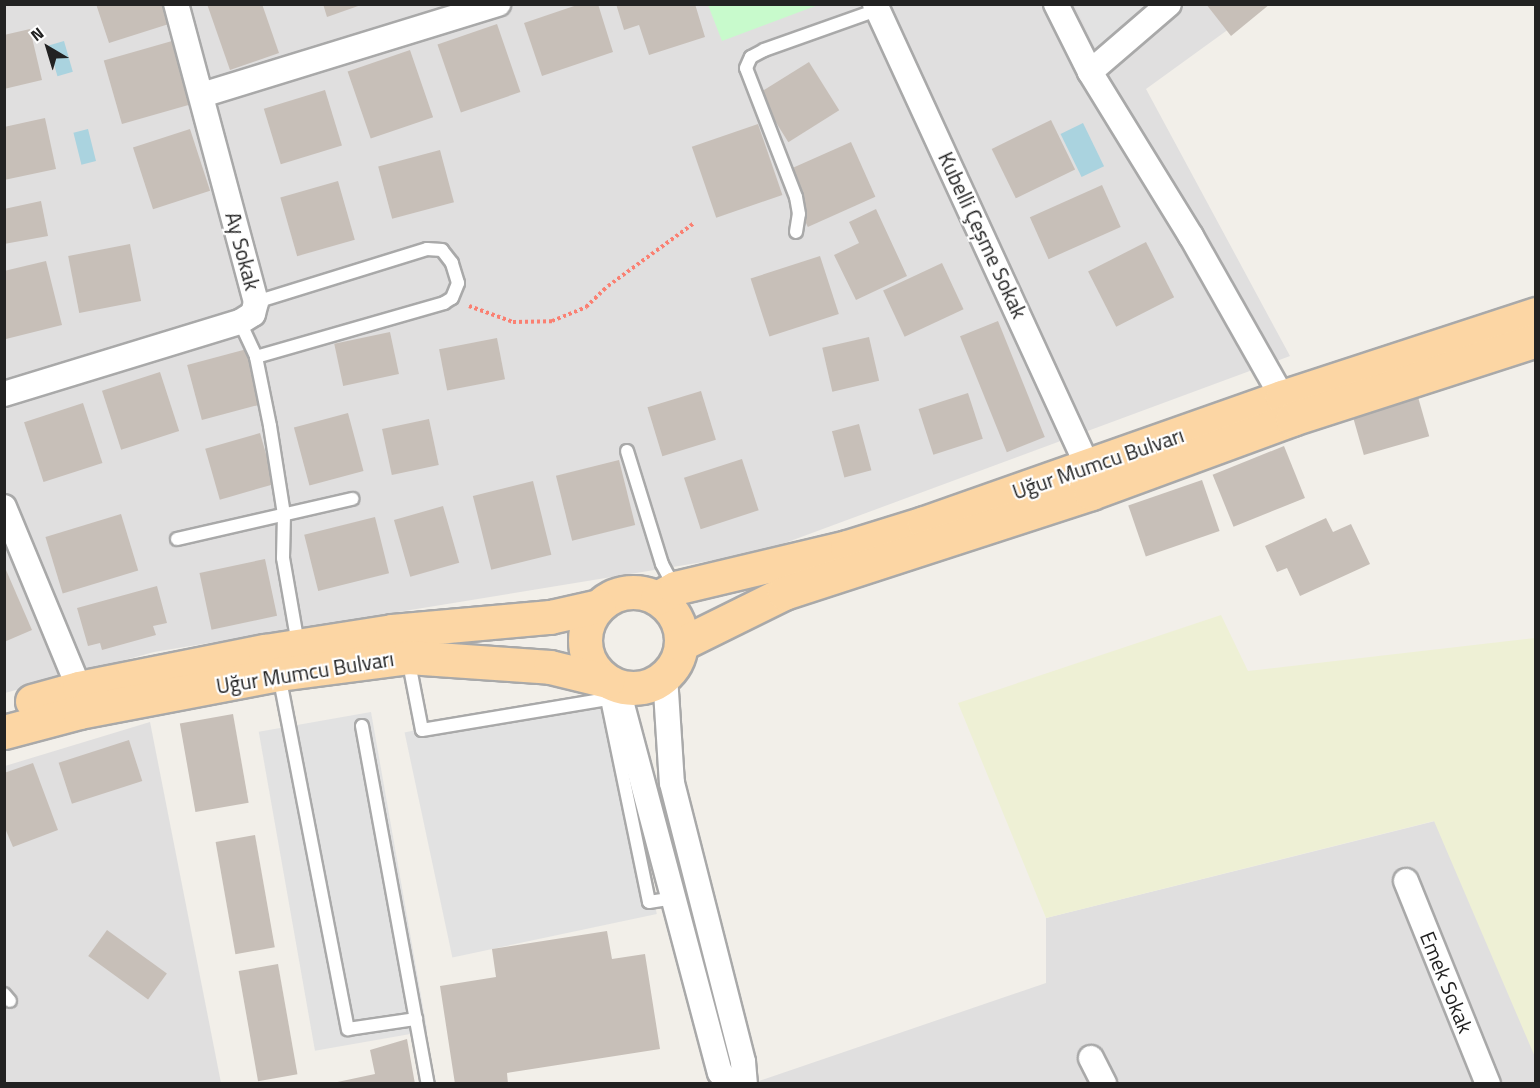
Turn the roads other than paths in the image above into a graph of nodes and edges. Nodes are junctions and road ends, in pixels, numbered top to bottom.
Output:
1 (176, 4) edge
2 (498, 4) edge
3 (1056, 4) edge
4 (1169, 4) edge
5 (876, 7) edge
6 (1090, 72) junction
7 (202, 95) junction
8 (796, 232) dead end
9 (256, 302) junction
10 (1536, 314) edge
11 (240, 322) junction
12 (1536, 340) edge
13 (256, 357) junction
14 (4, 394) edge
15 (1282, 397) junction
16 (627, 451) dead end
17 (1088, 467) junction
18 (352, 499) dead end
19 (4, 507) edge
20 (284, 514) junction
21 (177, 540) dead end
22 (666, 593) junction
23 (599, 606) junction
24 (681, 644) junction
25 (299, 646) junction
26 (408, 657) junction
27 (279, 674) junction
28 (665, 676) junction
29 (612, 684) junction
30 (80, 688) junction
31 (4, 709) edge
32 (362, 726) dead end
33 (4, 732) edge
34 (695, 874) junction
35 (1406, 881) dead end
36 (671, 888) junction
37 (416, 1019) junction
38 (1091, 1058) dead end
39 (428, 1083) edge
40 (729, 1083) edge
41 (745, 1083) edge
42 (1104, 1083) edge
43 (1488, 1083) edge

1 - 7 street, Ay Sokak
2 - 7 street
3 - 6 street
4 - 6 street
5 - 8 lane
5 - 17 street, Kubelli Çeşme Sokak
6 - 15 street
7 - 9 street, Ay Sokak
9 - 11 street, Ay Sokak
9 - 13 lane
10 - 15 main road, Uğur Mumcu Bulvarı
11 - 13 lane
11 - 14 street, Ay Sokak
12 - 24 main road, Uğur Mumcu Bulvarı
13 - 20 lane
15 - 17 main road, Uğur Mumcu Bulvarı
16 - 22 lane
17 - 22 main road, Uğur Mumcu Bulvarı
18 - 20 lane
19 - 30 street
20 - 21 lane
20 - 25 lane
22 - 23 main road
22 - 24 main road
23 - 25 main road, Uğur Mumcu Bulvarı
23 - 29 main road
24 - 28 main road
25 - 30 main road, Uğur Mumcu Bulvarı
26 - 27 main road, Uğur Mumcu Bulvarı
26 - 29 main road, Uğur Mumcu Bulvarı
26 - 36 lane
27 - 33 main road, Uğur Mumcu Bulvarı
27 - 37 lane
28 - 29 main road
28 - 34 street
29 - 36 street
30 - 31 main road, Uğur Mumcu Bulvarı
32 - 37 lane
34 - 36 street
34 - 41 street
35 - 43 street, Emek Sokak
36 - 40 street
37 - 39 lane
38 - 42 street

